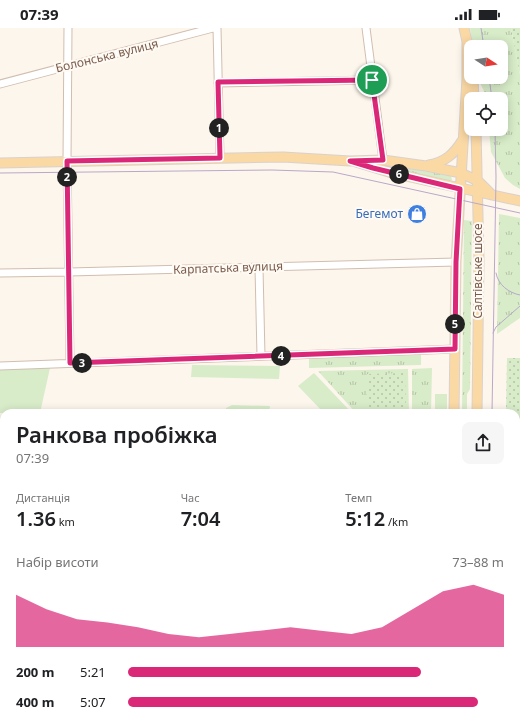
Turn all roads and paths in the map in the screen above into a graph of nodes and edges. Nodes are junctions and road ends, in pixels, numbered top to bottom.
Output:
1 (68, 28) edge
2 (213, 28) edge
3 (217, 28) edge
4 (366, 28) edge
5 (464, 28) edge
6 (467, 40) edge
7 (67, 66) junction
8 (372, 80) junction
9 (218, 82) junction
10 (0, 84) edge
11 (467, 84) edge
12 (476, 136) edge
13 (463, 140) junction
14 (220, 158) junction
15 (383, 160) junction
16 (67, 161) junction
17 (350, 161) junction
18 (0, 163) edge
19 (426, 166) junction
20 (461, 173) junction
21 (478, 180) junction
22 (460, 189) junction
23 (478, 192) junction
24 (492, 195) junction
25 (520, 201) edge
26 (456, 262) junction
27 (259, 268) junction
28 (69, 272) junction
29 (0, 273) edge
30 (455, 349) junction
31 (261, 356) junction
32 (70, 363) junction
33 (0, 366) edge
34 (454, 409) edge
35 (477, 409) edge

1 - 7 street
2 - 7 street, Болонська вулиця
3 - 9 street
4 - 8 street
5 - 6 main road, Салтівське шосе
7 - 10 street, Болонська вулиця
7 - 16 street
8 - 9 street
8 - 15 street
9 - 14 street
11 - 13 main road, Салтівське шосе
12 - 21 main road, Салтівське шосе
13 - 19 main road
13 - 20 main road, Салтівське шосе
14 - 16 main road
14 - 17 main road
15 - 17 main road
15 - 19 main road
16 - 18 main road
16 - 28 street
17 - 22 main road
19 - 20 main road
20 - 21 main road
20 - 22 main road, Салтівське шосе
21 - 23 main road, Салтівське шосе
21 - 24 main road
22 - 23 main road
22 - 26 main road, Салтівське шосе
23 - 24 main road
23 - 35 main road, Салтівське шосе
24 - 25 main road
26 - 27 street, Карпатська вулиця
26 - 30 main road, Салтівське шосе
27 - 28 street, Карпатська вулиця
27 - 31 street
28 - 29 street, Карпатська вулиця
28 - 32 street
30 - 31 street
30 - 34 main road, Салтівське шосе
31 - 32 street
32 - 33 street

